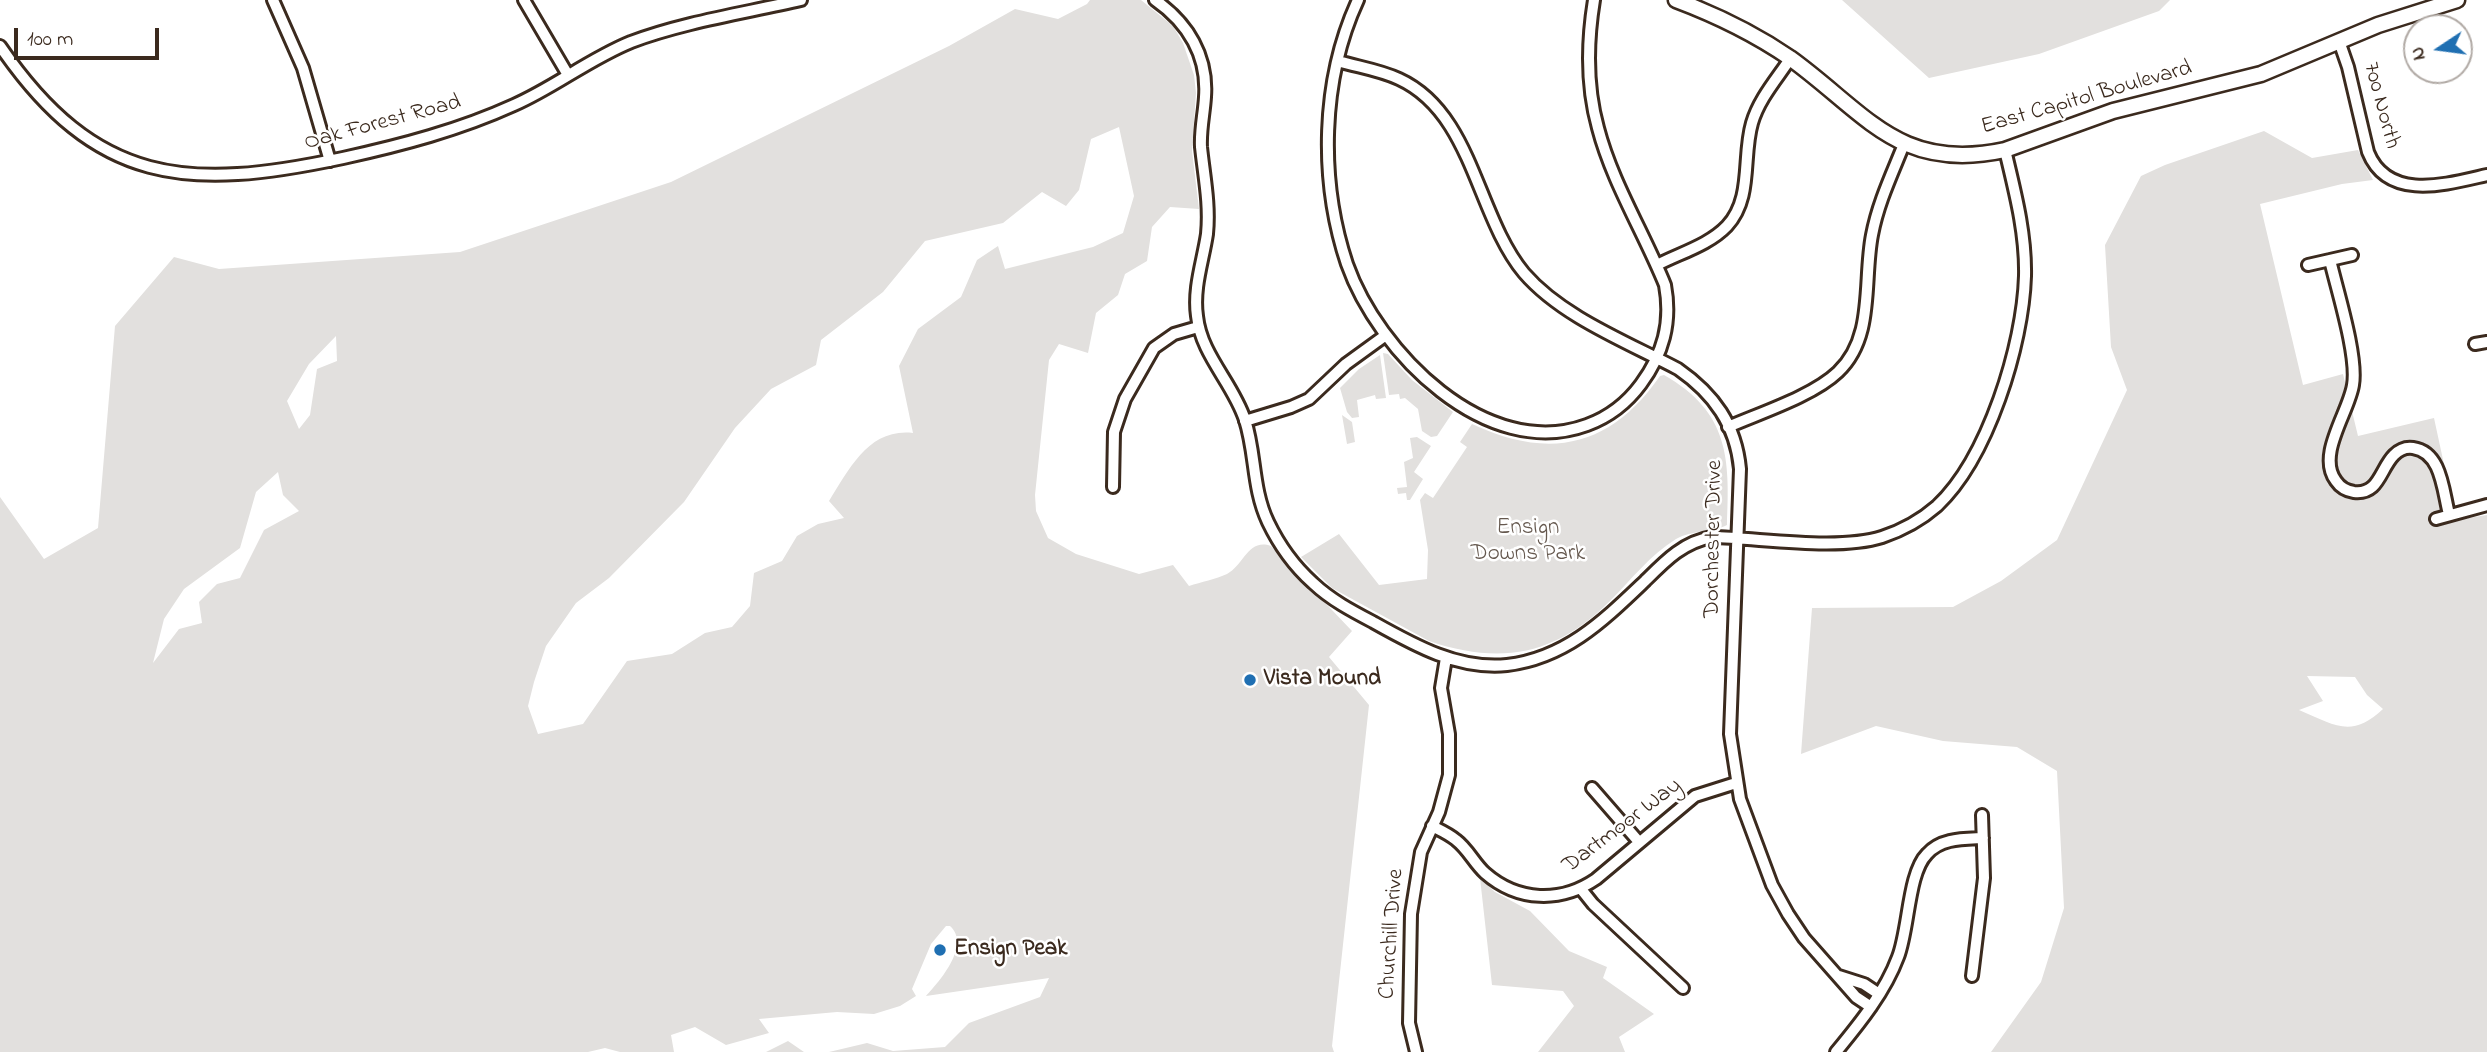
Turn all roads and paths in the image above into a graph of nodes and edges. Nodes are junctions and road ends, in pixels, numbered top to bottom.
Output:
1 (273, 0) edge
2 (524, 0) edge
3 (801, 0) edge
4 (1155, 0) edge
5 (1358, 0) edge
6 (1594, 0) edge
7 (1676, 0) edge
8 (2457, 0) edge
9 (2339, 41) junction
10 (0, 47) edge
11 (1790, 59) junction
12 (1338, 61) junction
13 (568, 75) junction
14 (1904, 144) junction
15 (2005, 150) junction
16 (330, 161) junction
17 (2487, 175) edge
18 (2352, 255) dead end
19 (2330, 260) junction
20 (1657, 265) junction
21 (2308, 265) dead end
22 (1198, 327) junction
23 (1386, 335) junction
24 (1657, 359) junction
25 (1245, 421) junction
26 (1728, 427) junction
27 (1113, 487) dead end
28 (2487, 505) edge
29 (2449, 514) junction
30 (2436, 519) dead end
31 (1737, 538) junction
32 (1446, 658) junction
33 (1737, 783) junction
34 (1592, 788) dead end
35 (1982, 815) dead end
36 (1432, 826) junction
37 (1983, 838) junction
38 (1639, 842) junction
39 (1581, 889) junction
40 (1972, 975) dead end
41 (1839, 976) junction
42 (1683, 989) dead end
43 (1880, 994) junction
44 (1871, 1007) junction
45 (1416, 1052) edge
46 (1836, 1052) edge

1 - 16 street
2 - 13 street
3 - 13 street, Oak Forest Road
4 - 22 street
5 - 12 street
6 - 20 street
7 - 11 street, East Capitol Boulevard
8 - 9 street, East Capitol Boulevard
9 - 15 street, East Capitol Boulevard
9 - 17 street, 700 North
10 - 16 street, Oak Forest Road
11 - 14 street, East Capitol Boulevard
11 - 20 street
12 - 23 street
12 - 24 street, Dorchester Drive
13 - 16 street, Oak Forest Road
14 - 15 street, East Capitol Boulevard
14 - 26 street
15 - 31 street
18 - 19 street
19 - 21 street
19 - 29 street
20 - 24 street
22 - 25 street
22 - 27 street
23 - 24 street
23 - 25 street
24 - 26 street, Dorchester Drive
25 - 32 street
26 - 31 street, Dorchester Drive
28 - 29 street
29 - 30 street
31 - 32 street
31 - 33 street, Dorchester Drive
32 - 36 street, Churchill Drive
33 - 38 street, Dartmoor Way
33 - 41 street, Dorchester Drive
34 - 38 street
35 - 37 street
36 - 39 street, Dartmoor Way
36 - 45 street, Churchill Drive
37 - 40 street
37 - 43 street
38 - 39 street, Dartmoor Way
39 - 42 street
41 - 43 street, Dorchester Drive
41 - 44 street, Dorchester Drive
43 - 44 street
44 - 46 street

